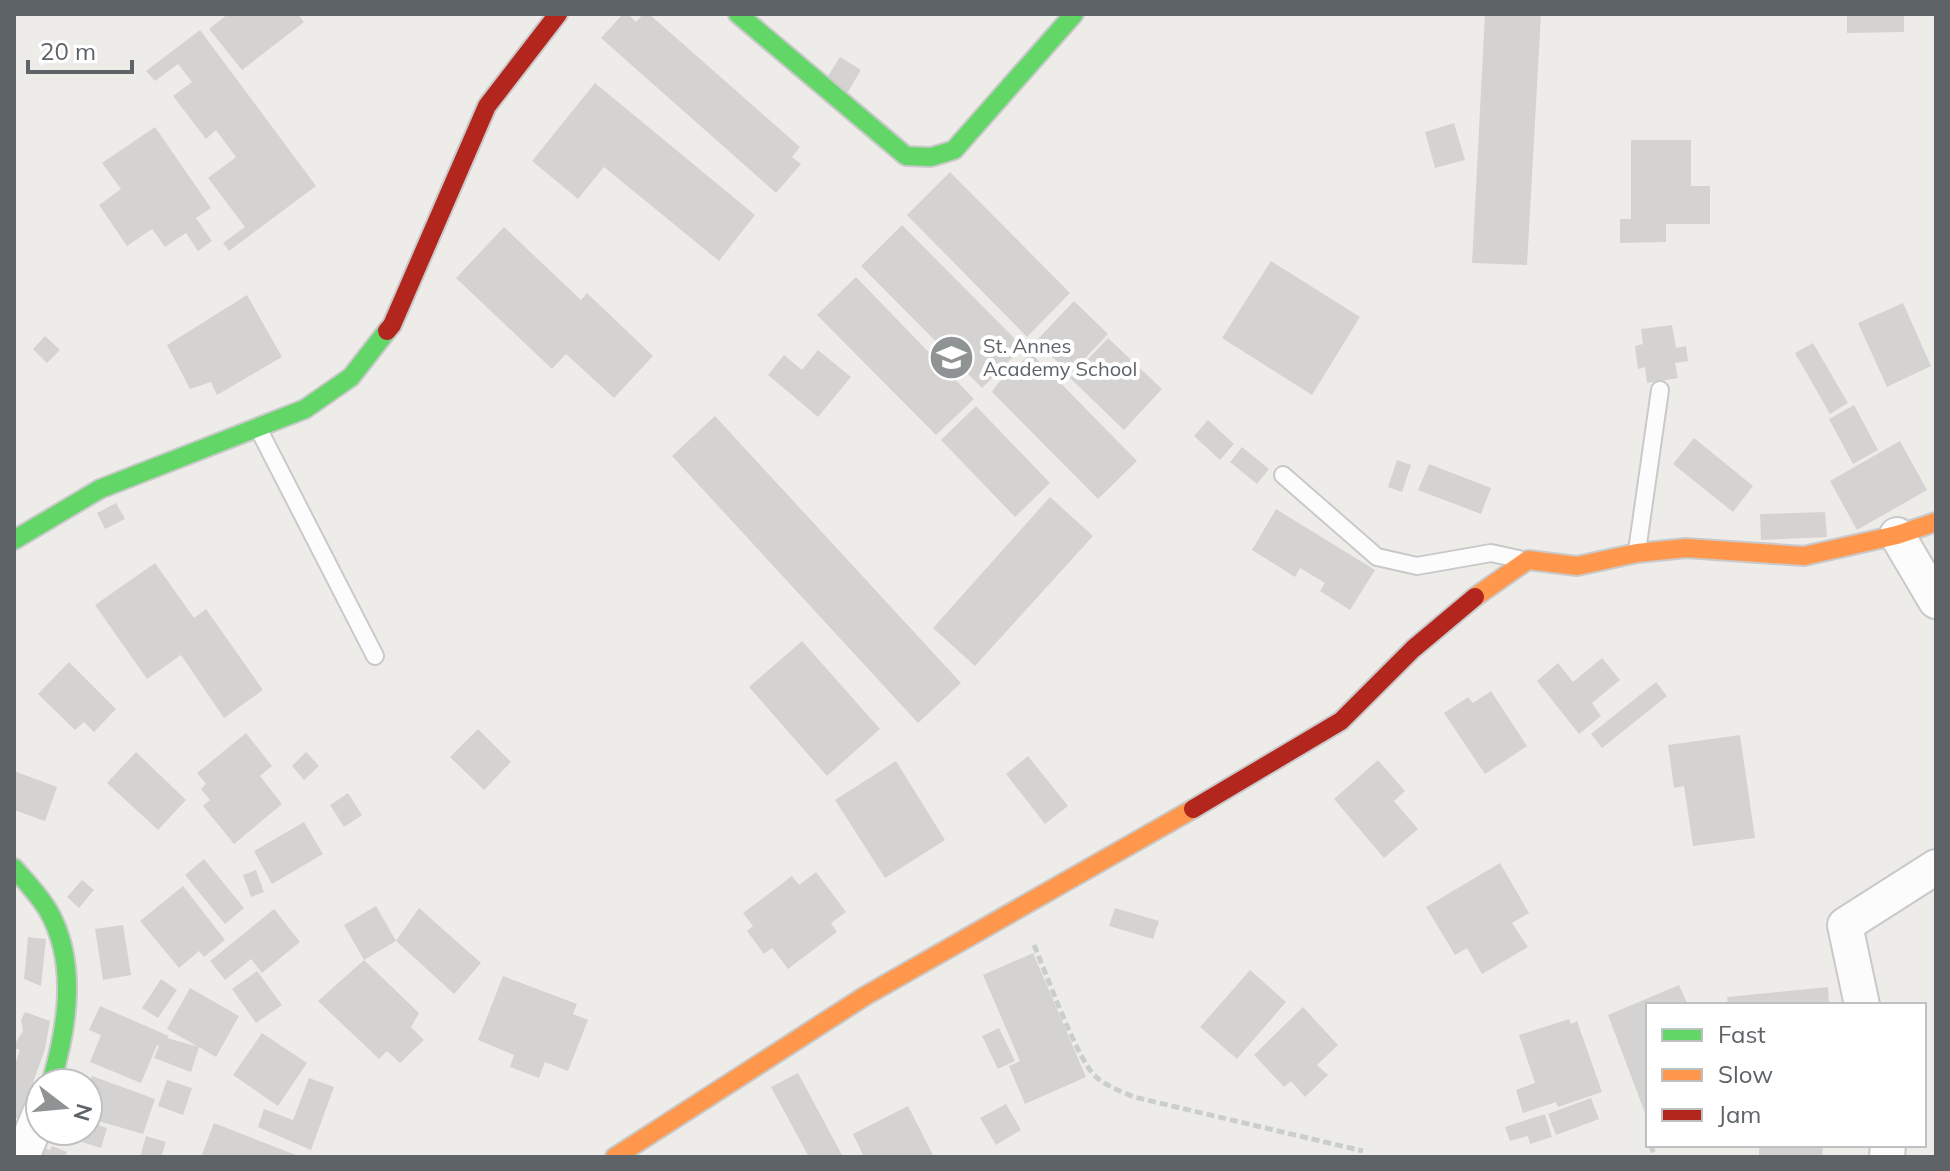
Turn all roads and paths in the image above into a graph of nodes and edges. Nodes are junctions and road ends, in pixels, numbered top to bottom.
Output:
1 (558, 14) edge
2 (738, 14) edge
3 (1074, 14) edge
4 (1660, 390) dead end
5 (257, 427) junction
6 (1283, 475) dead end
7 (1936, 522) edge
8 (1897, 535) junction
9 (14, 540) edge
10 (1637, 553) junction
11 (1528, 560) junction
12 (1936, 601) edge
13 (375, 656) dead end
14 (1936, 867) edge
15 (14, 868) edge
16 (1019, 911) junction
17 (1862, 1003) edge
18 (56, 1067) edge
19 (1363, 1151) dead end
20 (615, 1157) edge

1 - 5 street
2 - 3 street
4 - 10 lane
5 - 9 street
5 - 13 lane
6 - 11 lane
7 - 8 street
8 - 10 street
8 - 12 street
10 - 11 street
11 - 16 street
14 - 17 street
15 - 18 street
16 - 19 path
16 - 20 street

